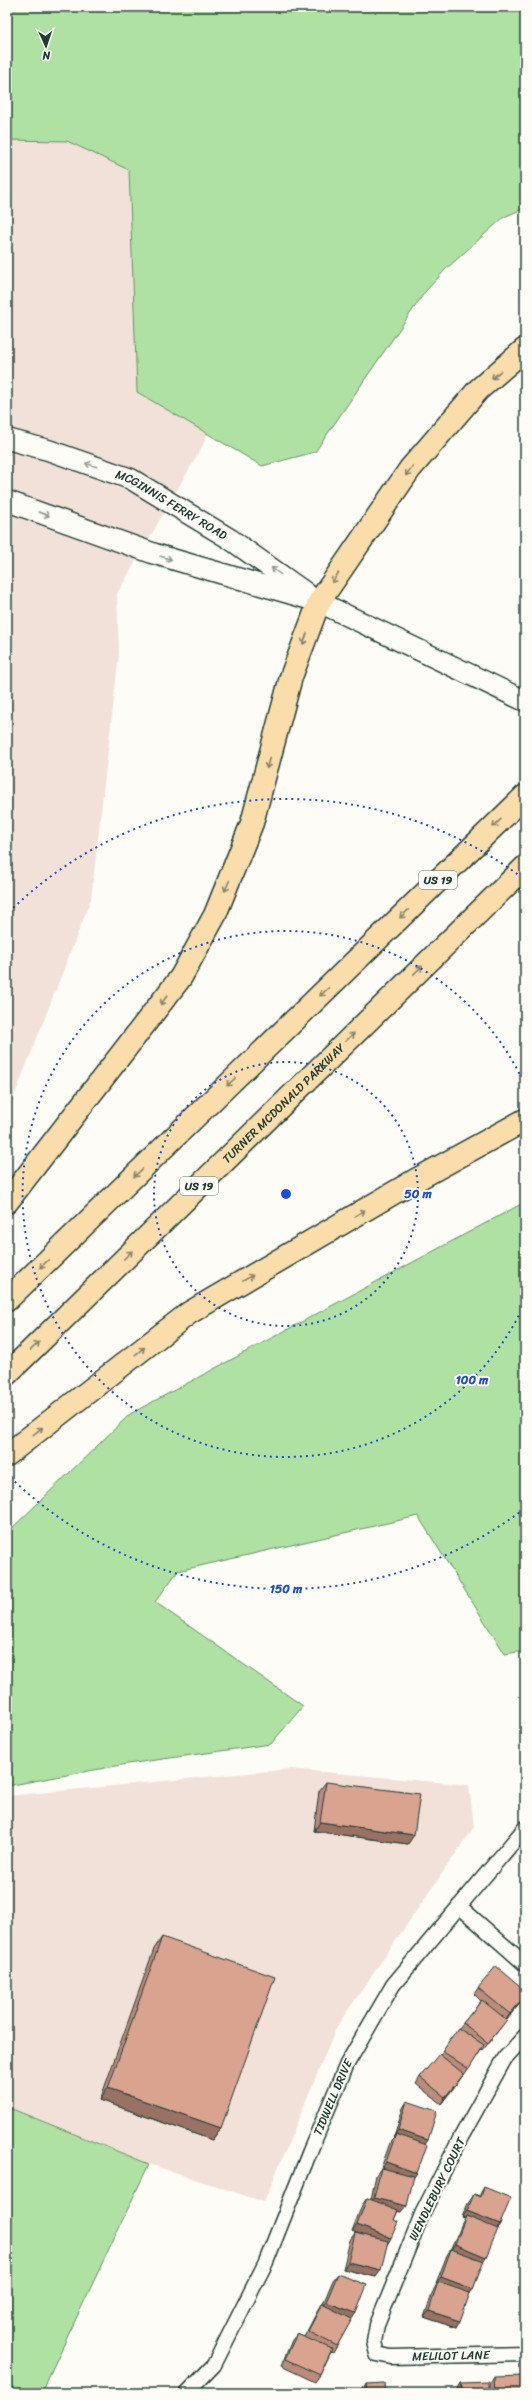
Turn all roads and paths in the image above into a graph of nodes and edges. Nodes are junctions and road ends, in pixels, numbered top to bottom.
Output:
1 (525, 349) edge
2 (7, 440) edge
3 (7, 501) edge
4 (319, 602) junction
5 (525, 701) edge
6 (525, 796) edge
7 (525, 866) edge
8 (525, 1120) edge
9 (7, 1202) edge
10 (7, 1300) edge
11 (7, 1374) edge
12 (7, 1455) edge
13 (525, 1828) edge
14 (459, 1906) junction
15 (525, 1964) edge
16 (525, 2036) edge
17 (377, 2354) joint
18 (525, 2354) edge
19 (187, 2393) edge

1 -> 4 highway
4 -> 2 main road, MCGINNIS FERRY ROAD
3 -> 4 main road, MCGINNIS FERRY ROAD
4 - 5 main road, MCGINNIS FERRY ROAD
4 -> 9 highway
6 -> 10 highway, US 19
11 -> 7 highway, TURNER MCDONALD PARKWAY / US 19
12 -> 8 highway
13 - 14 street, TIDWELL DRIVE
14 - 15 street
14 - 19 street, TIDWELL DRIVE
16 - 17 street, WENDLEBURY COURT
17 - 18 street, MELILOT LANE

